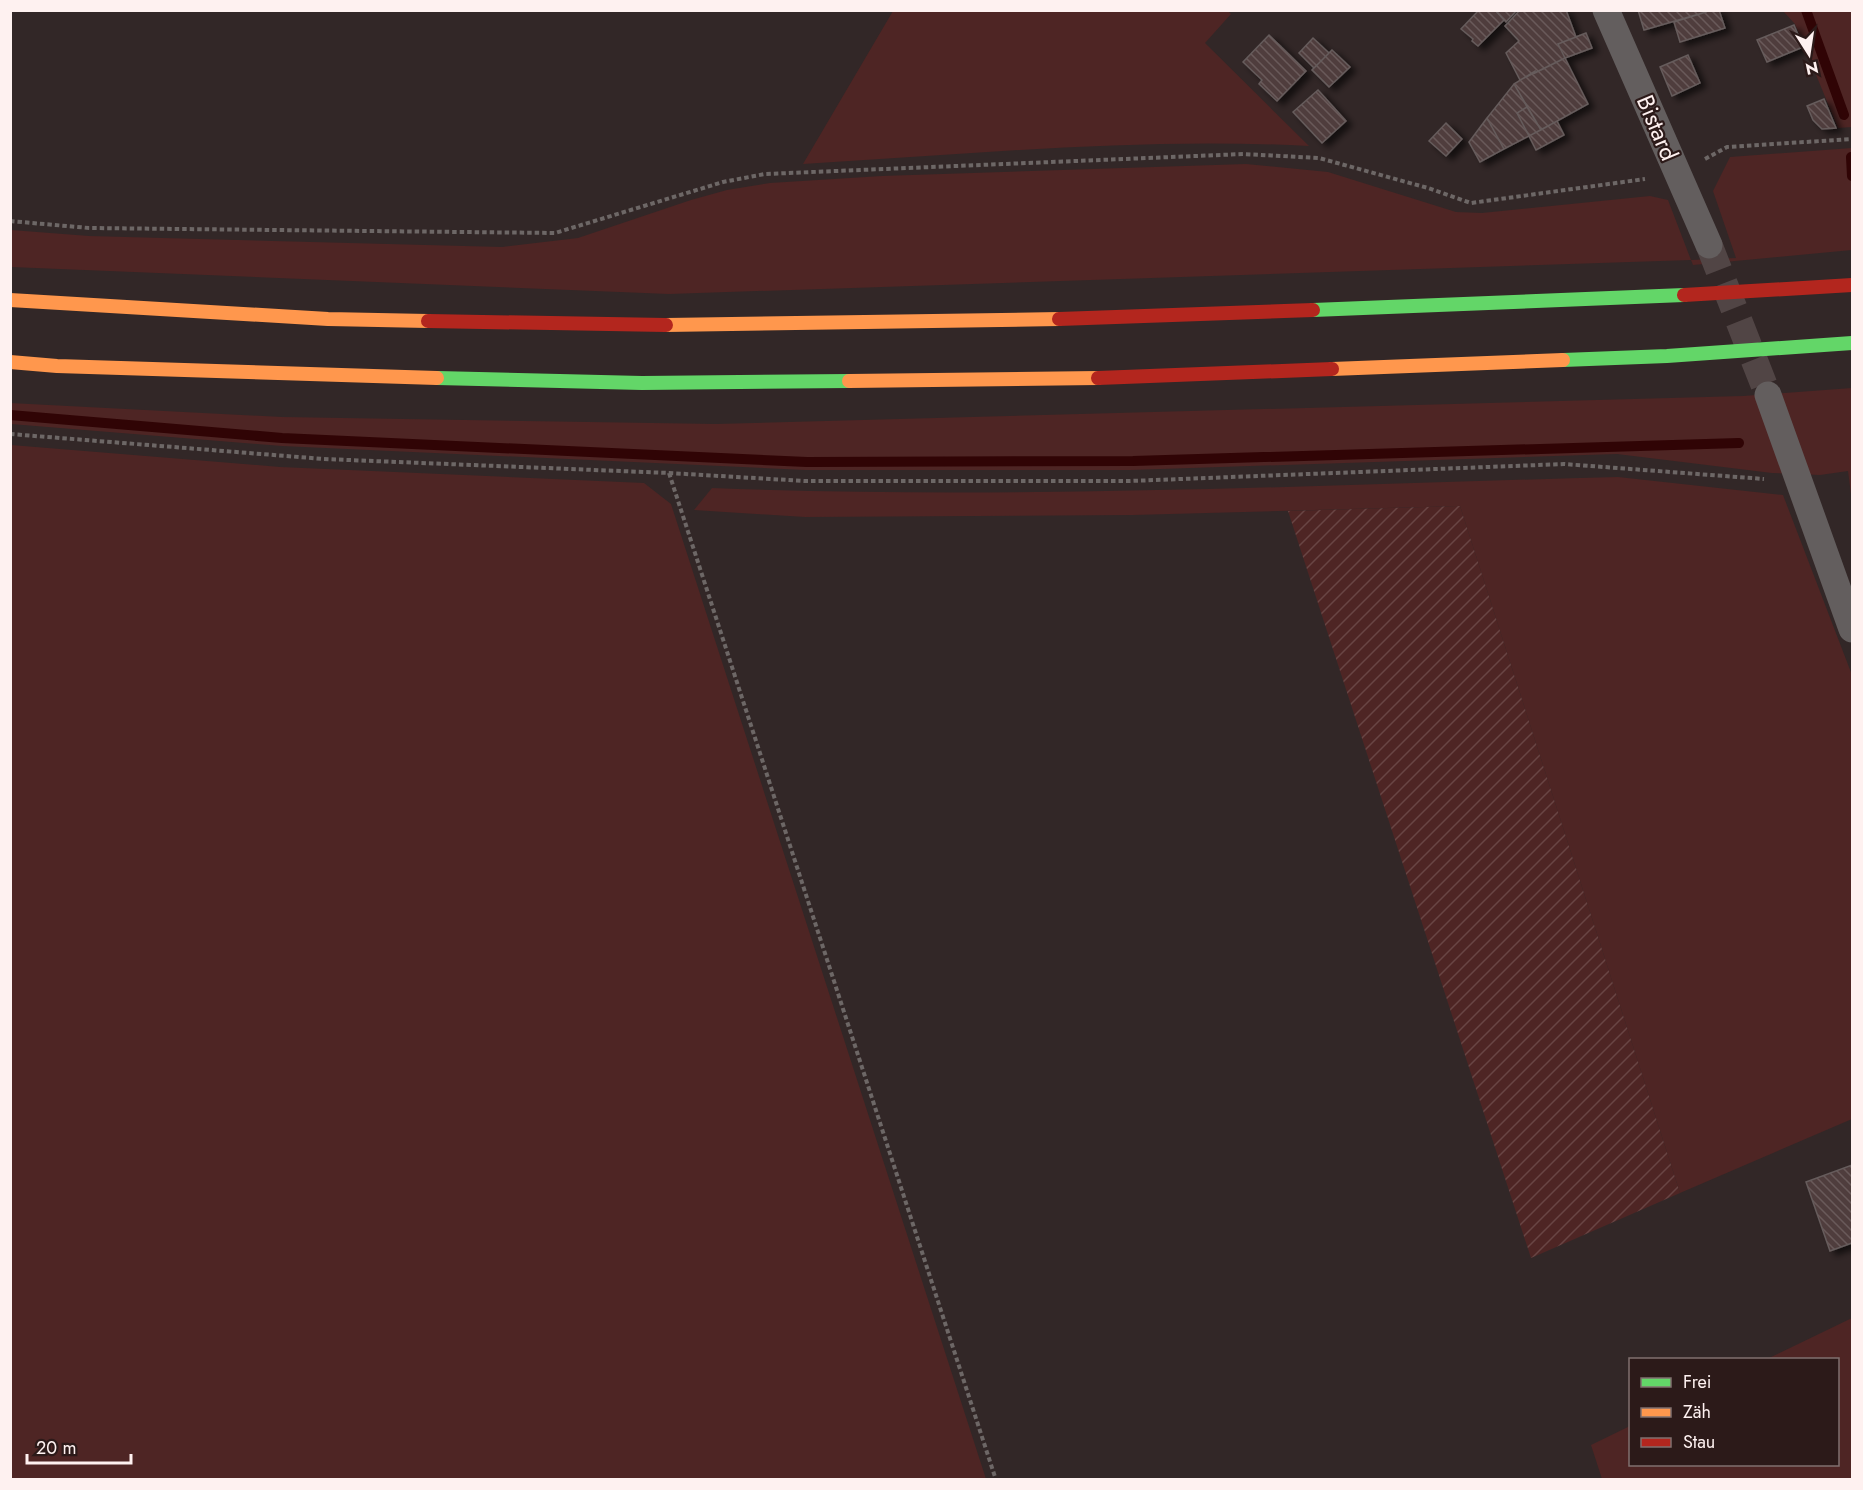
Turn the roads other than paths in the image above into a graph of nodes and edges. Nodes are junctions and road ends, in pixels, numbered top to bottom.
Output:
1 (1606, 10) edge
2 (1708, 245) tunnel mouth
3 (1852, 285) edge
4 (10, 300) edge
5 (1852, 343) edge
6 (10, 362) edge
7 (1768, 395) tunnel mouth
8 (1852, 628) edge

1 - 2 street, Bistard
3 - 4 highway
5 - 6 highway
7 - 8 street

